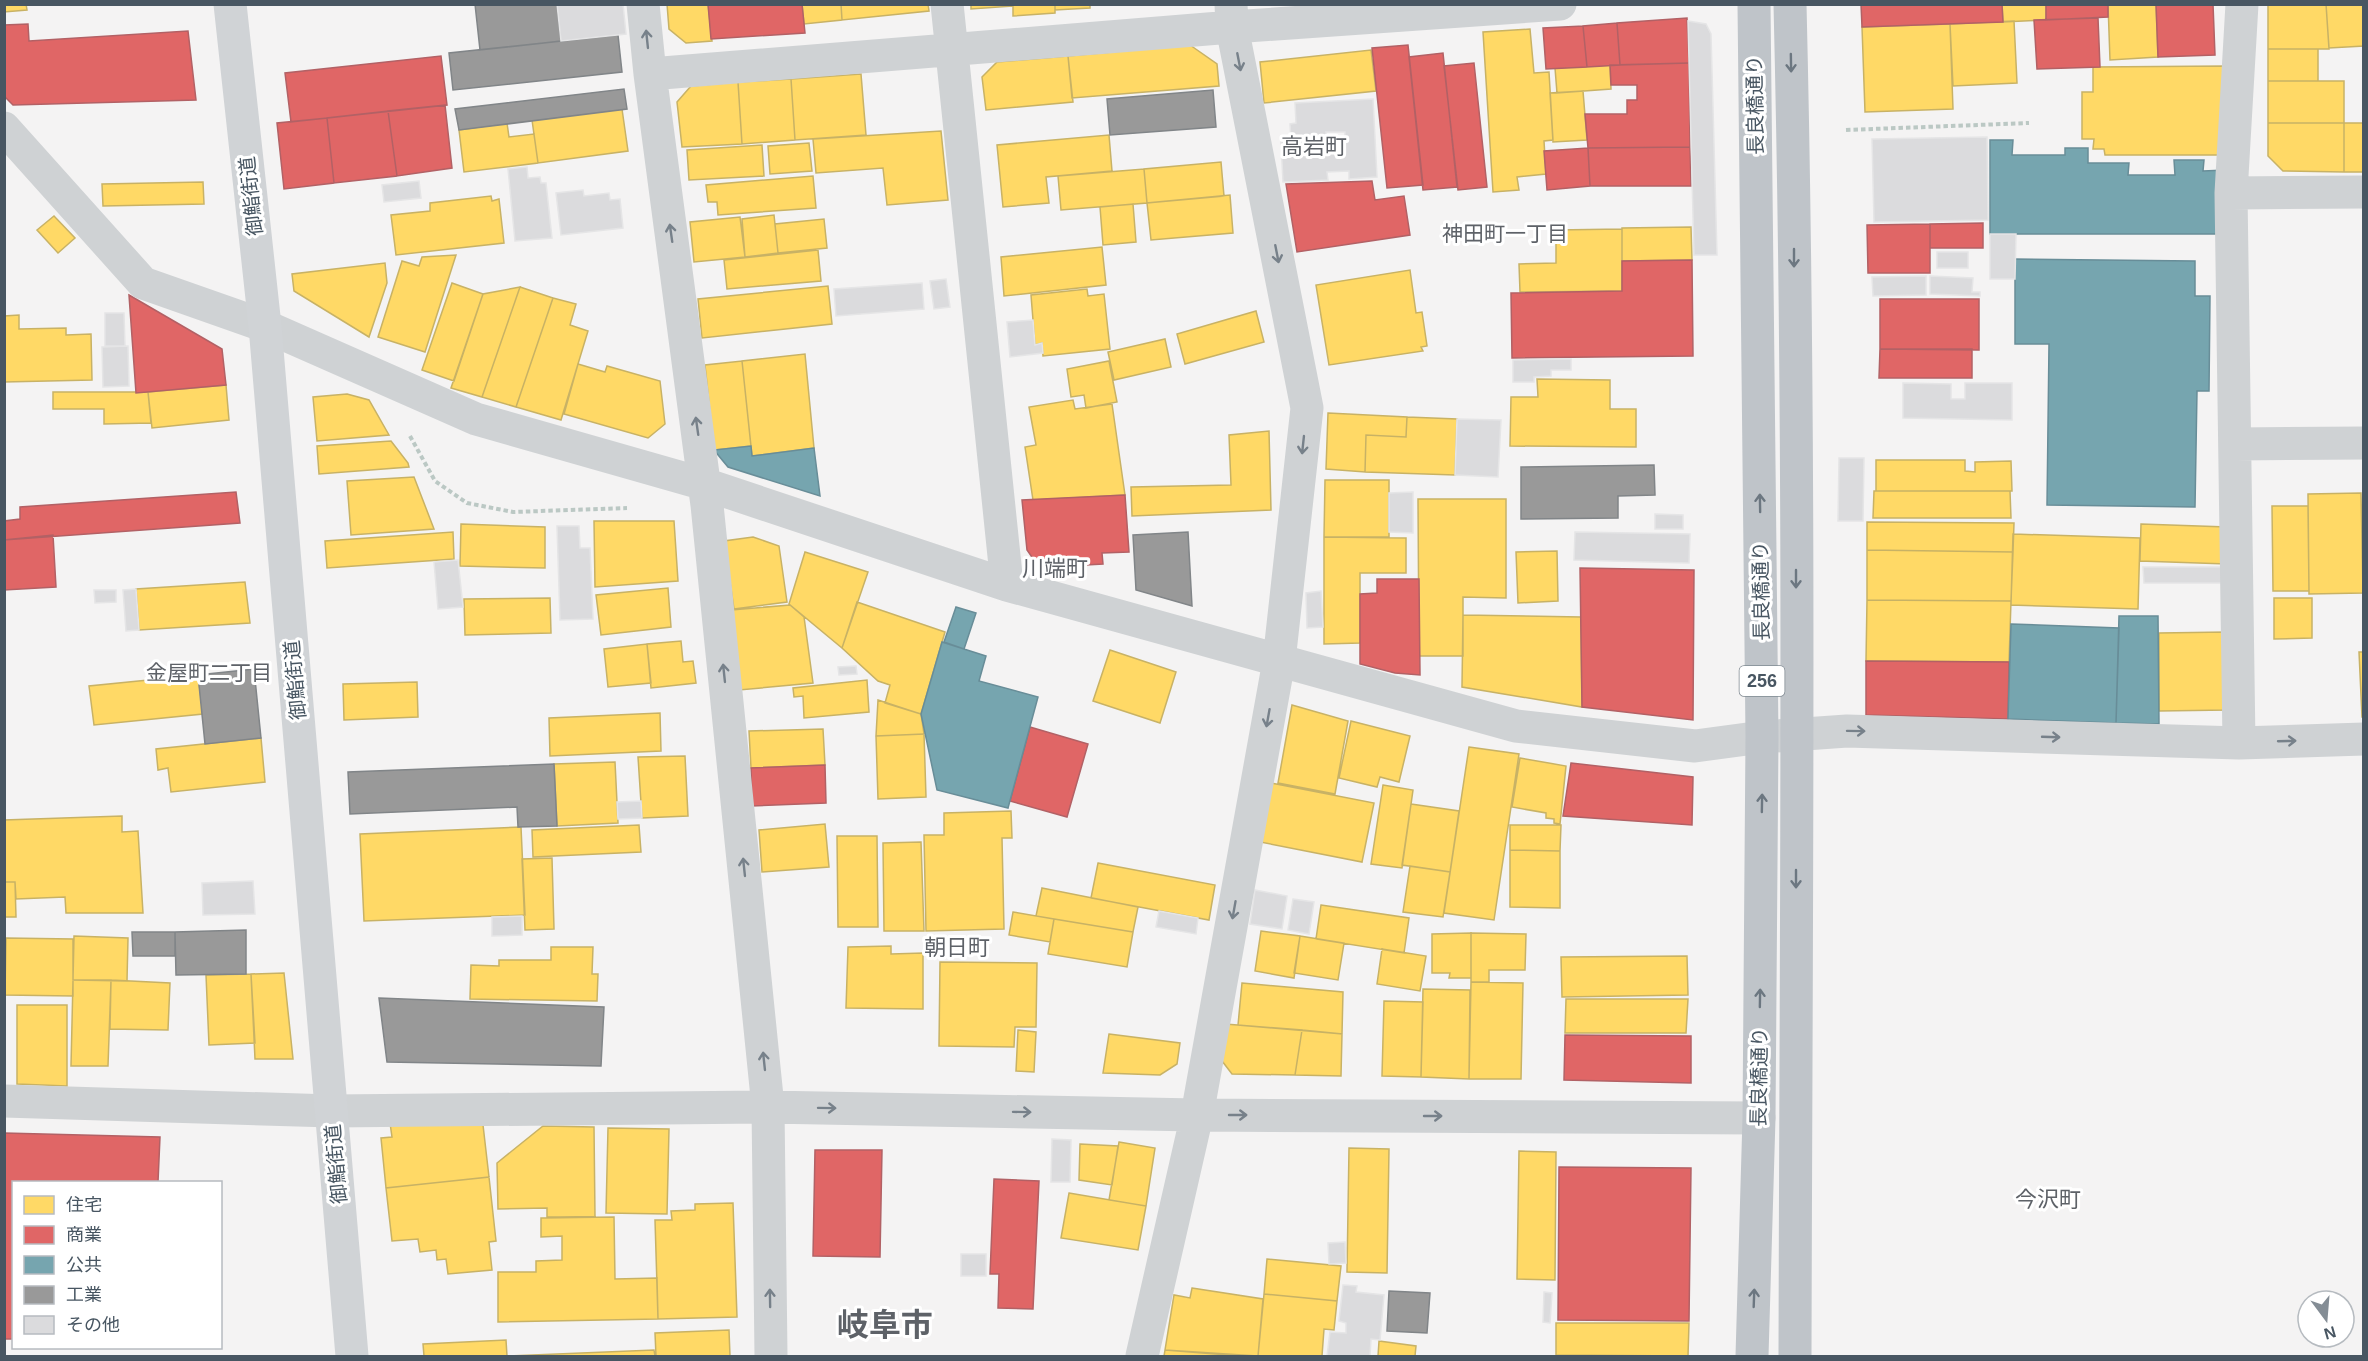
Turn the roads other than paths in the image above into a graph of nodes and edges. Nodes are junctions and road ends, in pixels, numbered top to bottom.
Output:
1 (230, 4) edge
2 (643, 4) edge
3 (947, 4) edge
4 (1560, 4) edge
5 (1754, 4) edge
6 (1790, 4) edge
7 (2242, 4) edge
8 (1232, 16) edge
9 (951, 50) junction
10 (650, 74) junction
11 (4, 128) edge
12 (2364, 192) edge
13 (2231, 193) junction
14 (265, 326) junction
15 (2364, 443) edge
16 (2235, 444) junction
17 (704, 484) junction
18 (1007, 585) junction
19 (1279, 661) junction
20 (1797, 733) junction
21 (1762, 737) junction
22 (2364, 739) edge
23 (2240, 743) junction
24 (4, 1101) edge
25 (768, 1107) junction
26 (332, 1112) junction
27 (1197, 1115) junction
28 (1759, 1118) junction
29 (352, 1356) edge
30 (771, 1356) edge
31 (1142, 1356) edge
32 (1752, 1356) edge
33 (1795, 1356) edge

1 - 14 street, 御鮨街道
10 -> 2 street
3 - 9 street
4 - 8 street
21 -> 5 highway, 長良橋通り / 256
6 -> 20 highway, 長良橋通り / 256
7 - 13 street
8 - 9 street
8 -> 19 street
9 - 10 street
9 - 18 street
17 -> 10 street
11 - 14 street
12 - 13 street
13 - 16 street
14 - 17 street
14 - 26 street, 御鮨街道
15 - 16 street
16 - 23 street
17 - 18 street
25 -> 17 street
18 - 19 street
19 - 21 street
19 -> 27 street
20 - 21 street
20 -> 23 street
20 -> 33 highway, 長良橋通り / 256
28 -> 21 highway, 長良橋通り / 256
23 -> 22 street
24 - 26 street
25 - 26 street
25 -> 27 street
30 -> 25 street
26 - 29 street, 御鮨街道
27 -> 28 street
27 - 31 street
32 -> 28 highway, 長良橋通り / 256

